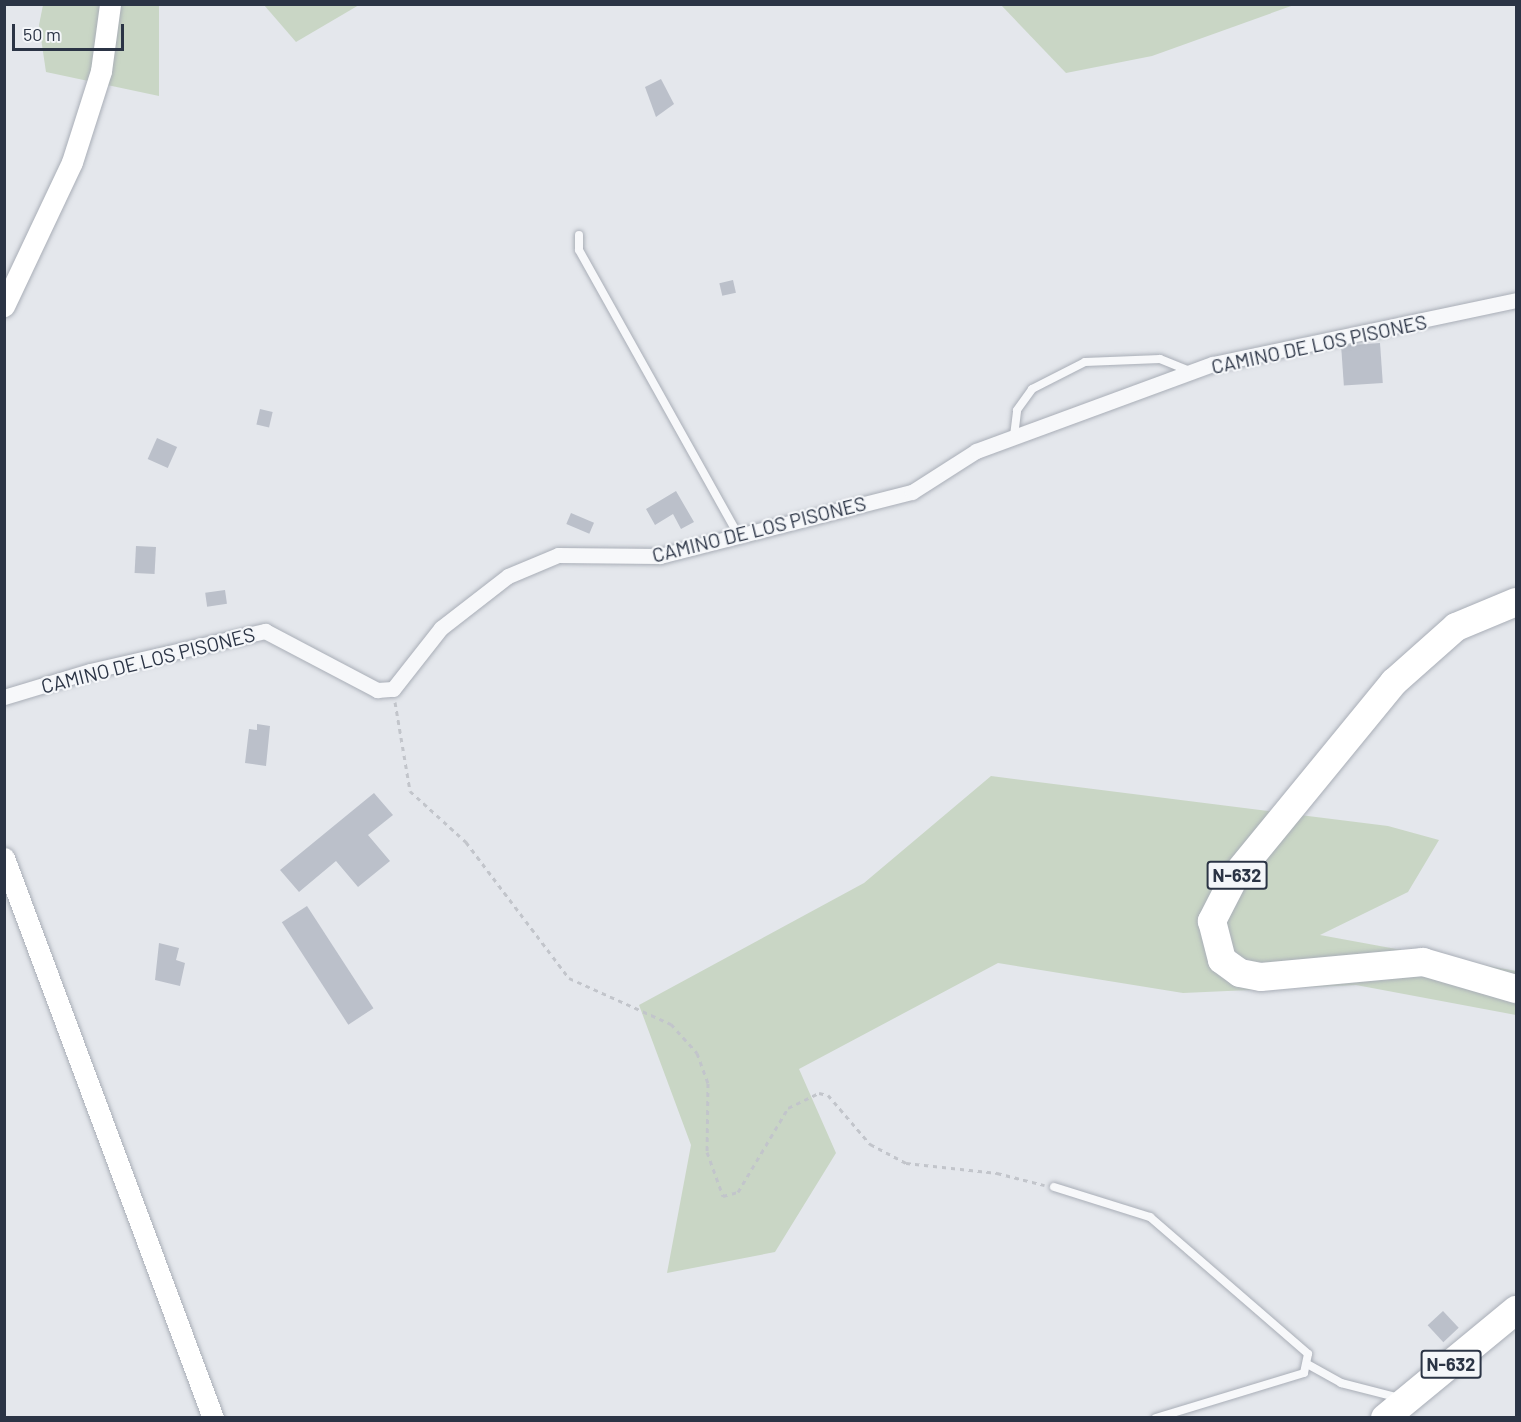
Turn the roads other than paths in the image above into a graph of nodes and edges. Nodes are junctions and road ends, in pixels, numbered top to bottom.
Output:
1 (110, 4) edge
2 (579, 235) dead end
3 (1516, 300) edge
4 (4, 306) edge
5 (1194, 372) junction
6 (1014, 437) junction
7 (738, 536) junction
8 (1516, 602) edge
9 (4, 697) edge
10 (4, 858) edge
11 (1516, 989) edge
12 (1054, 1187) road end
13 (1516, 1310) edge
14 (1309, 1365) junction
15 (1407, 1400) junction
16 (213, 1418) edge
17 (1156, 1418) edge
18 (1385, 1418) edge

1 - 4 street
2 - 7 lane
3 - 5 street, CAMINO DE LOS PISONES
5 - 6 street, CAMINO DE LOS PISONES
5 - 6 lane
6 - 7 street, CAMINO DE LOS PISONES
7 - 9 street, CAMINO DE LOS PISONES
8 - 11 highway, N-632
10 - 16 street
12 - 14 lane
13 - 15 highway, N-632
14 - 15 lane
14 - 17 lane
15 - 18 highway, N-632

